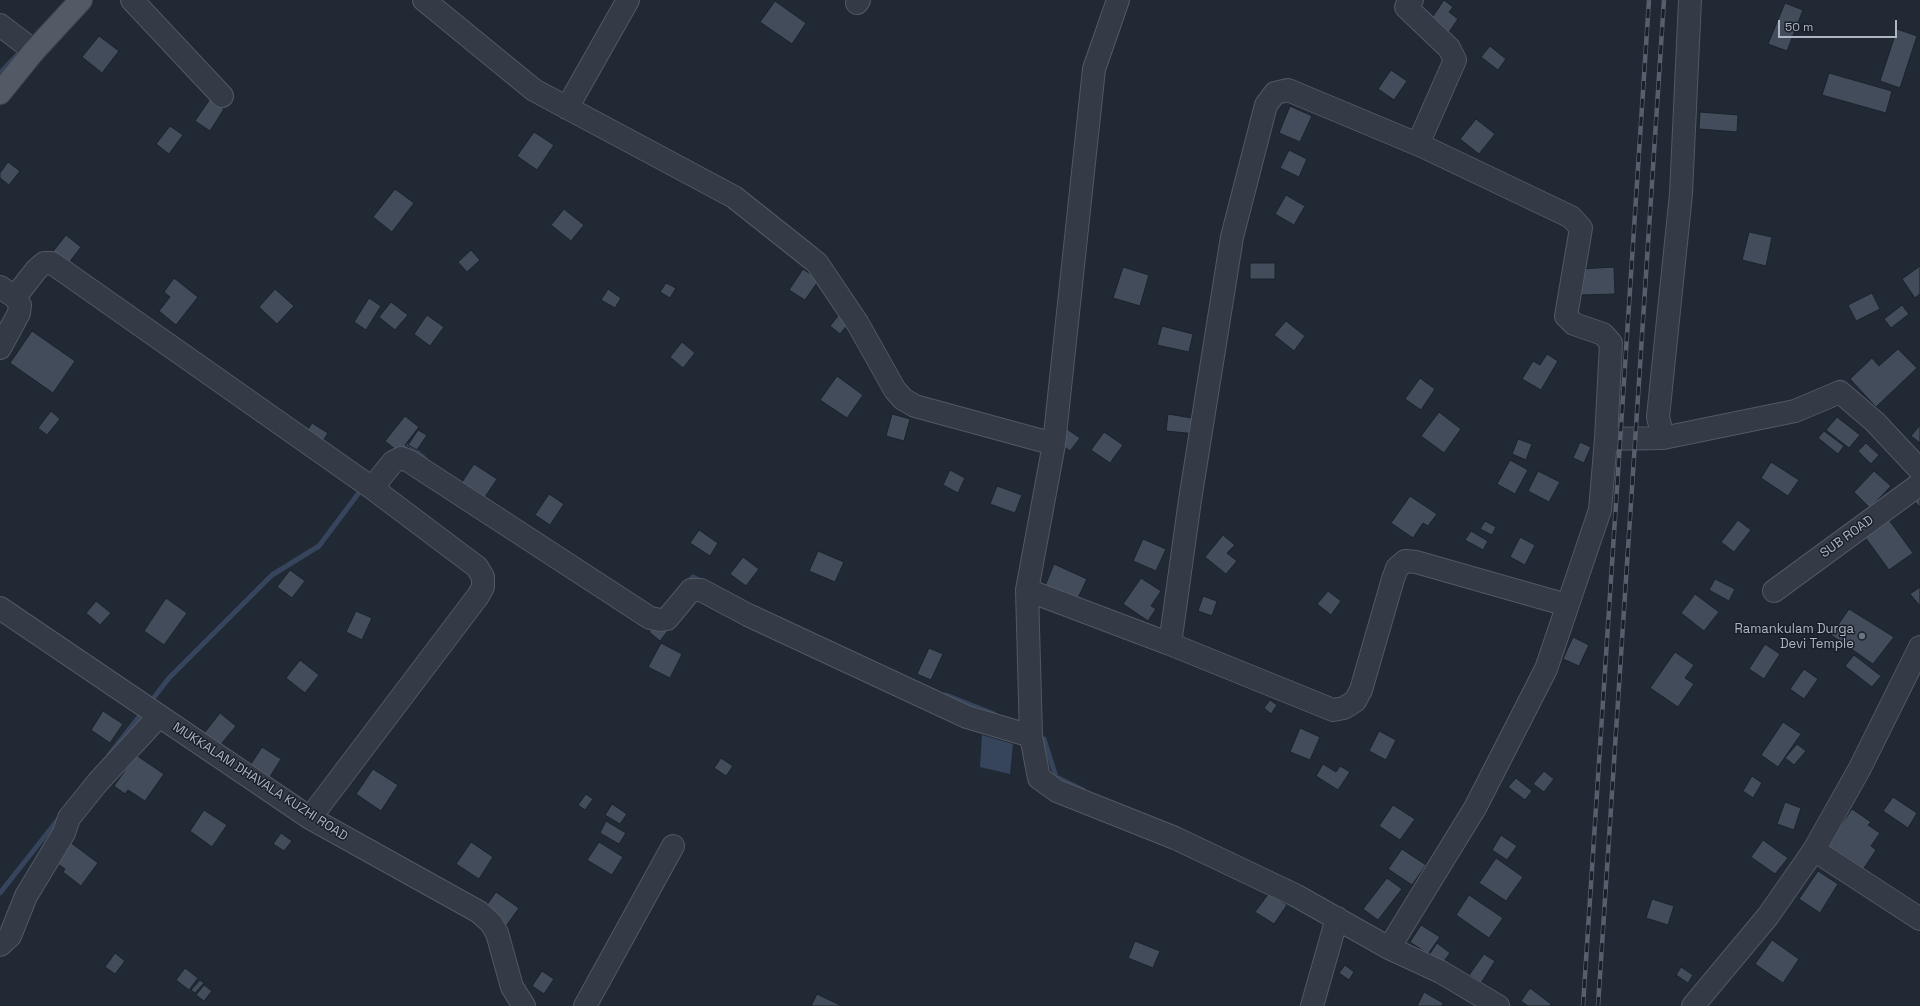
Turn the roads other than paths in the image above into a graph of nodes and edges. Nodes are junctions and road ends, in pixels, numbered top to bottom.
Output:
1 (81, 0) edge
2 (132, 0) edge
3 (424, 0) edge
4 (628, 0) edge
5 (1118, 0) edge
6 (1690, 0) edge
7 (1404, 2) edge
8 (0, 25) edge
9 (34, 51) junction
10 (0, 93) edge
11 (222, 96) dead end
12 (567, 108) junction
13 (1422, 146) junction
14 (7, 292) edge
15 (0, 348) edge
16 (1663, 438) junction
17 (1606, 439) junction
18 (1054, 444) junction
19 (1920, 470) edge
20 (1920, 484) edge
21 (372, 488) junction
22 (1027, 590) junction
23 (1774, 591) dead end
24 (1567, 605) junction
25 (0, 608) edge
26 (1170, 644) junction
27 (1920, 647) edge
28 (159, 716) junction
29 (1031, 736) junction
30 (310, 818) junction
31 (673, 846) dead end
32 (1814, 850) junction
33 (1337, 918) junction
34 (1920, 920) edge
35 (0, 945) edge
36 (1390, 948) junction
37 (524, 1006) edge
38 (585, 1006) edge
39 (1312, 1006) edge
40 (1498, 1006) edge
41 (1693, 1006) edge

1 - 9 main road
2 - 11 street
3 - 12 street
4 - 12 street
5 - 18 street
6 - 16 street
7 - 13 street
8 - 9 street
9 - 10 main road
12 - 18 street
13 - 17 street
13 - 26 street
14 - 15 street
14 - 21 street
16 - 17 street
16 - 19 street
17 - 24 street
18 - 22 street
20 - 23 street, SUB ROAD
21 - 29 street
21 - 30 street
22 - 26 street
22 - 29 street
24 - 26 street
24 - 36 street
25 - 28 street, MUKKALAM DHAVALA KUZHI ROAD
27 - 32 street
28 - 30 street, MUKKALAM DHAVALA KUZHI ROAD
28 - 35 street
29 - 33 street
30 - 37 street, MUKKALAM DHAVALA KUZHI ROAD
31 - 38 street
32 - 34 street
32 - 41 street
33 - 36 street
33 - 39 street
36 - 40 street

